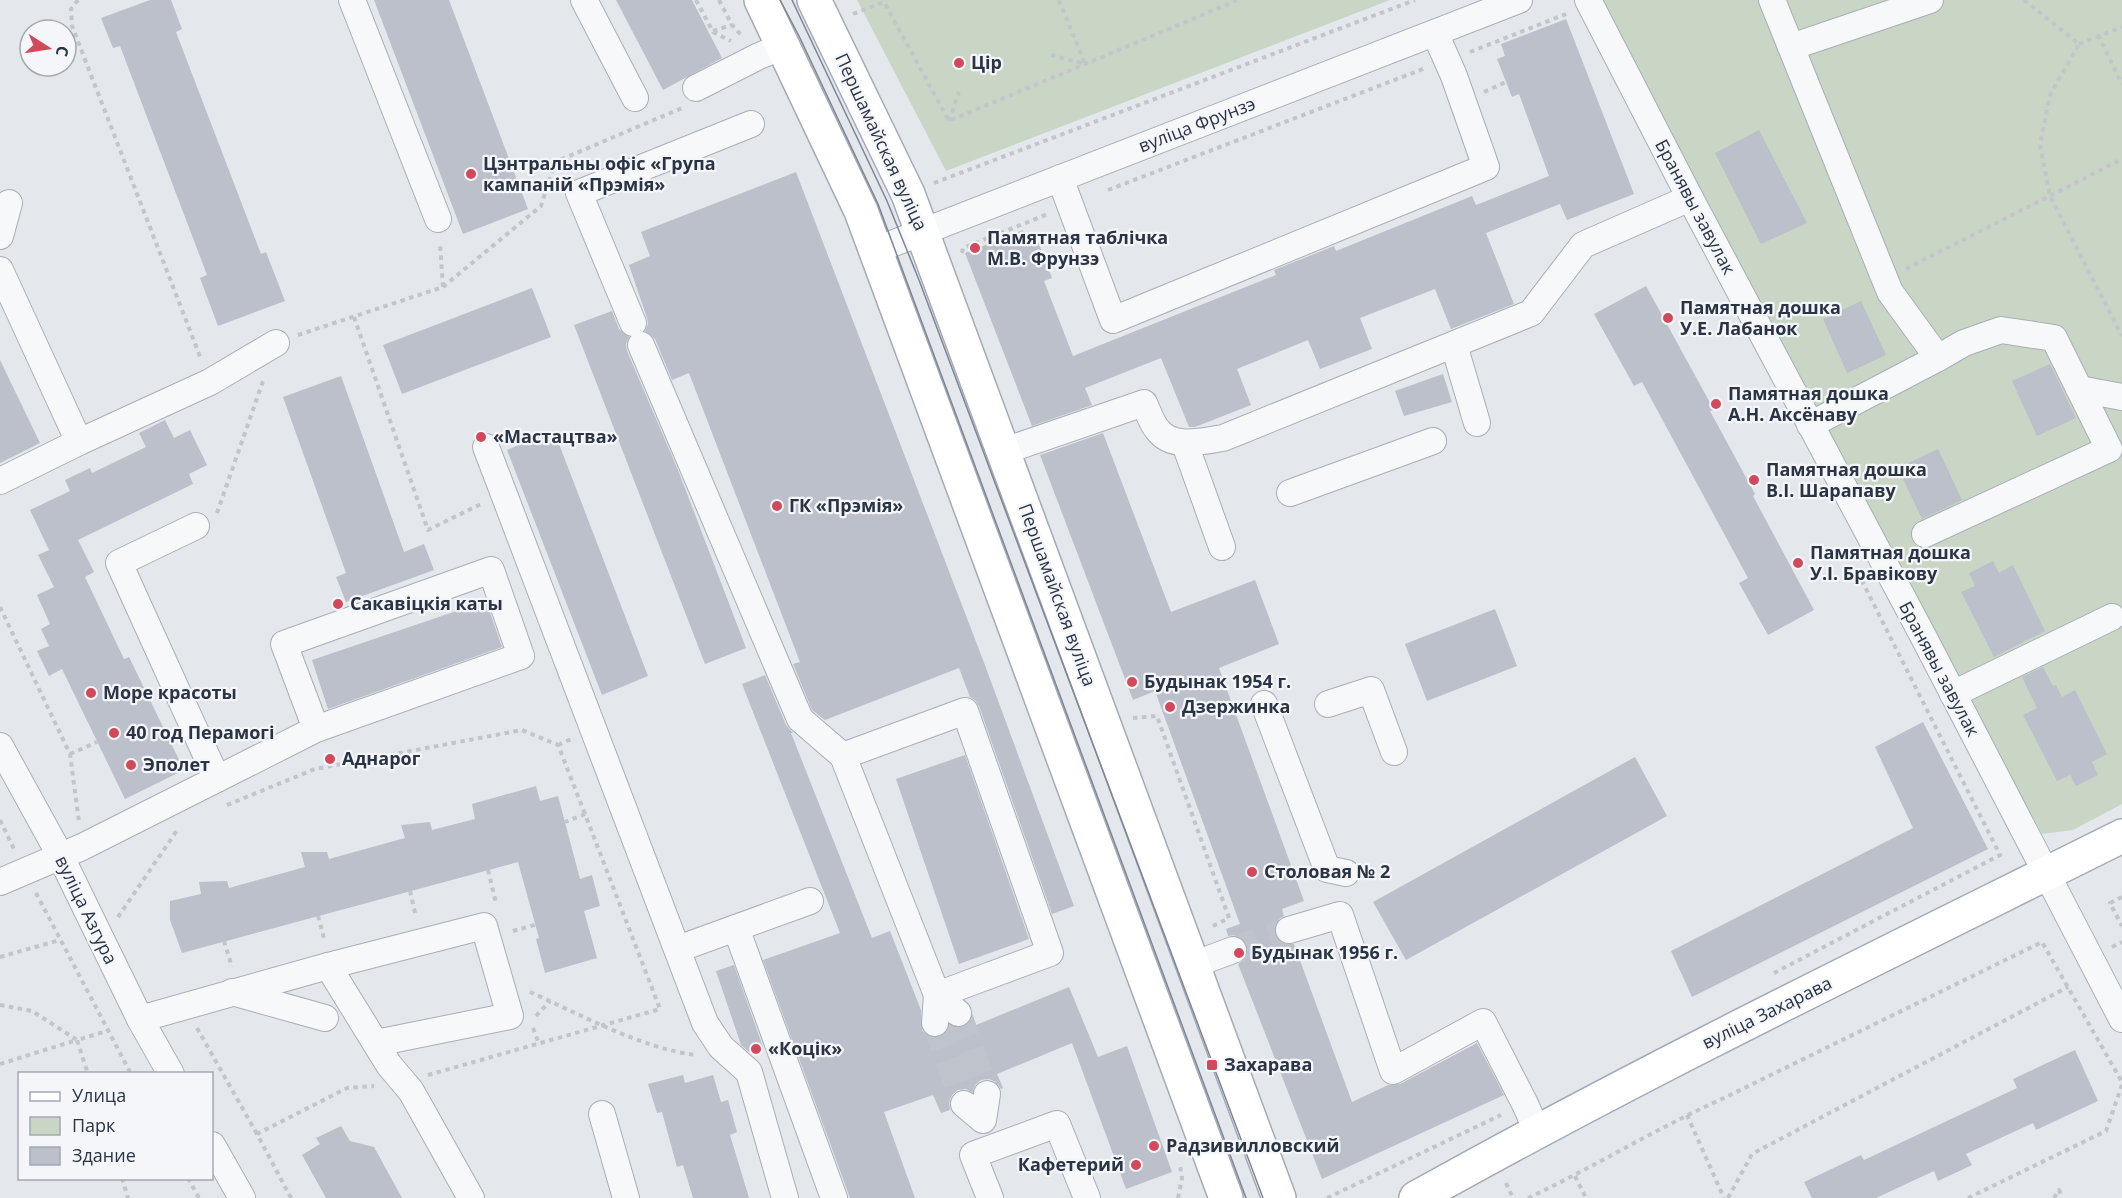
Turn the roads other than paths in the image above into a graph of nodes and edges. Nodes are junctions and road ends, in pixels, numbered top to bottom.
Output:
1 (352, 0) edge
2 (584, 0) edge
3 (761, 0) edge
4 (814, 0) edge
5 (1519, 0) edge
6 (1772, 0) edge
7 (1930, 0) edge
8 (1580, 6) edge
9 (1435, 33) junction
10 (1791, 47) junction
11 (772, 51) junction
12 (696, 88) dead end
13 (635, 98) dead end
14 (751, 124) dead end
15 (1060, 178) junction
16 (1690, 198) junction
17 (9, 203) dead end
18 (438, 219) road end
19 (923, 231) junction
20 (0, 236) edge
21 (876, 250) junction
22 (0, 270) edge
23 (276, 343) road end
24 (1454, 345) junction
25 (1938, 358) junction
26 (2079, 389) junction
27 (2122, 398) edge
28 (1477, 423) dead end
29 (1810, 425) junction
30 (1433, 441) dead end
31 (79, 442) junction
32 (1185, 444) junction
33 (486, 447) dead end
34 (1004, 451) junction
35 (0, 481) edge
36 (1290, 493) dead end
37 (196, 526) road end
38 (1925, 534) dead end
39 (1222, 547) dead end
40 (2112, 617) dead end
41 (1953, 694) junction
42 (1264, 704) dead end
43 (1328, 704) dead end
44 (316, 729) junction
45 (0, 746) edge
46 (1394, 752) dead end
47 (843, 756) junction
48 (217, 779) junction
49 (2122, 836) edge
50 (71, 851) junction
51 (1346, 873) dead end
52 (2047, 874) junction
53 (0, 882) edge
54 (810, 901) dead end
55 (736, 928) junction
56 (1289, 930) tunnel mouth
57 (678, 949) junction
58 (1233, 950) tunnel mouth
59 (327, 955) junction
60 (1193, 965) junction
61 (232, 980) junction
62 (937, 995) junction
63 (958, 1013) tunnel mouth
64 (324, 1018) dead end
65 (140, 1019) junction
66 (2122, 1019) edge
67 (935, 1023) tunnel mouth
68 (375, 1043) junction
69 (170, 1072) edge
70 (978, 1106) tunnel mouth
71 (602, 1114) dead end
72 (1537, 1131) junction
73 (213, 1147) edge
74 (992, 1148) junction
75 (240, 1198) edge
76 (471, 1198) edge
77 (626, 1198) edge
78 (785, 1198) edge
79 (834, 1198) edge
80 (990, 1198) edge
81 (1087, 1198) edge
82 (1226, 1198) edge
83 (1279, 1198) edge
84 (1416, 1198) edge

1 - 18 street
2 - 13 street
3 - 11 main road
4 - 19 main road, Першамайская вуліца
5 - 9 street, вуліца Фрунзэ
6 - 10 street
7 - 10 street
8 - 16 street, Бранявы завулак
9 - 15 street, вуліца Фрунзэ
9 - 15 street
10 - 25 street
11 - 12 street
11 - 21 main road
14 - 47 street
15 - 19 street, вуліца Фрунзэ
16 - 24 street
16 - 29 street, Бранявы завулак
17 - 20 street
19 - 21 street, вуліца Фрунзэ
19 - 34 main road, Першамайская вуліца
21 - 82 main road
22 - 31 street
23 - 31 street
24 - 28 street
24 - 32 street
25 - 26 street
25 - 29 street
26 - 27 street
26 - 38 street
29 - 41 street, Бранявы завулак
30 - 36 street
31 - 35 street
32 - 34 street
32 - 39 street
33 - 57 street
34 - 60 main road, Першамайская вуліца
37 - 48 street
40 - 41 street
41 - 52 street, Бранявы завулак
42 - 51 street
43 - 46 street
44 - 44 street
44 - 48 street
45 - 50 street, вуліца Азгура
47 - 62 street
47 - 62 street
48 - 50 street
49 - 52 main road, вуліца Захарава
50 - 53 street
50 - 65 street, вуліца Азгура
52 - 66 street, Бранявы завулак
52 - 72 main road, вуліца Захарава
54 - 55 street
55 - 57 street
55 - 79 street
56 - 72 street
57 - 78 street
58 - 60 street
59 - 61 street
59 - 68 street
59 - 68 street
60 - 83 main road, Першамайская вуліца
61 - 64 street
61 - 65 street
62 - 63 street
62 - 67 street
65 - 69 street, вуліца Азгура
68 - 76 street
70 - 74 street
71 - 77 street
72 - 84 main road, вуліца Захарава
73 - 75 street
74 - 80 street
74 - 81 street

